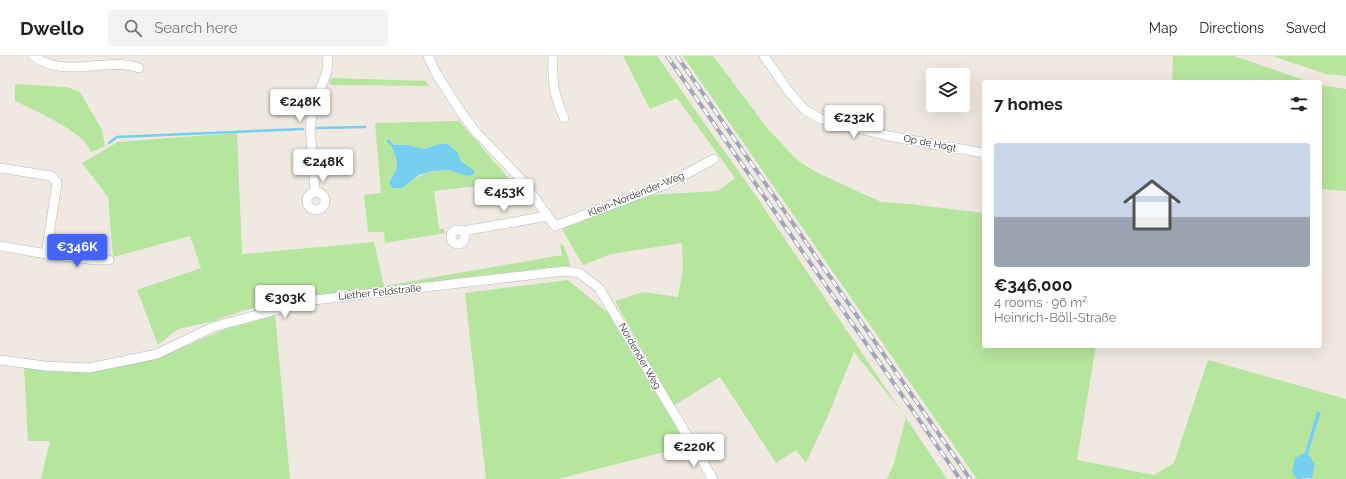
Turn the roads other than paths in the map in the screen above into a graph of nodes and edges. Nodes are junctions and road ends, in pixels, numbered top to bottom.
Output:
1 (33, 56) edge
2 (328, 56) edge
3 (428, 56) edge
4 (553, 56) edge
5 (764, 56) edge
6 (139, 68) dead end
7 (564, 118) dead end
8 (982, 153) edge
9 (714, 159) dead end
10 (0, 168) edge
11 (315, 192) dead end
12 (548, 216) junction
13 (463, 231) dead end
14 (0, 246) edge
15 (46, 254) junction
16 (110, 260) dead end
17 (579, 273) joint
18 (0, 360) edge
19 (713, 479) edge

1 - 6 street
2 - 11 street
3 - 12 street
4 - 7 street
5 - 8 street, Op de Högt
9 - 12 street, Klein-Nordender-Weg
10 - 15 street
12 - 13 street
14 - 15 street
15 - 16 street
17 - 18 street, Liether Feldstraße
17 - 19 street, Nordender Weg

